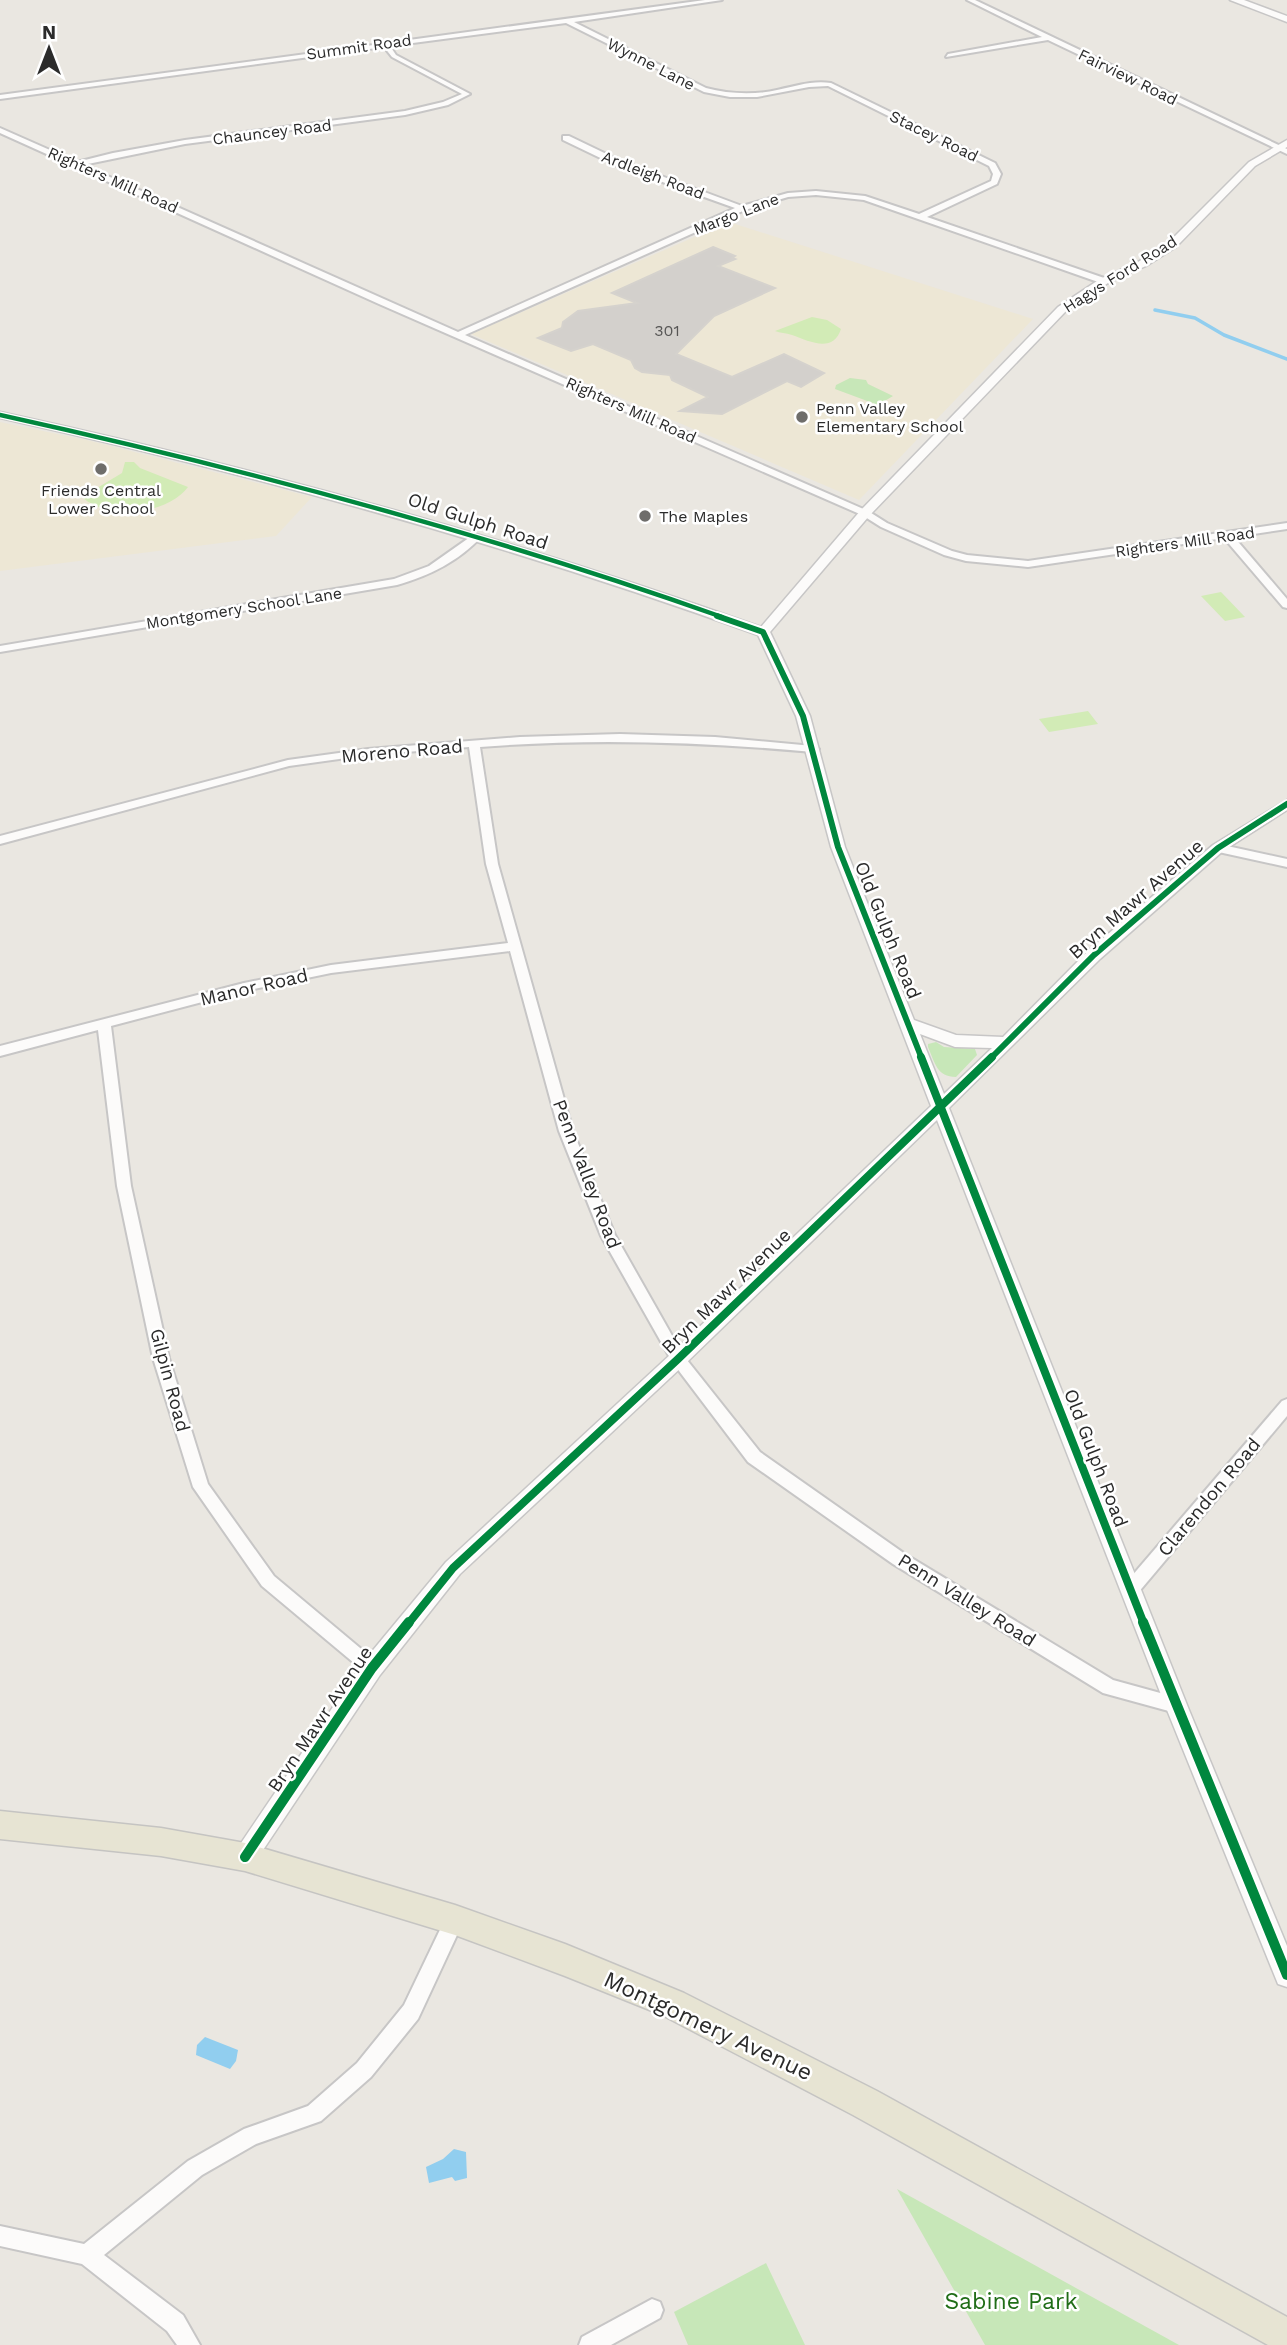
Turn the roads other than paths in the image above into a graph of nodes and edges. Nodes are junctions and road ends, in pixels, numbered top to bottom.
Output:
1 (719, 0) edge
2 (970, 0) edge
3 (1235, 0) edge
4 (1287, 19) edge
5 (566, 20) junction
6 (1047, 38) junction
7 (384, 43) junction
8 (948, 56) dead end
9 (824, 83) joint
10 (0, 97) edge
11 (0, 130) edge
12 (566, 138) dead end
13 (1284, 148) edge
14 (77, 164) junction
15 (742, 208) junction
16 (922, 216) junction
17 (1104, 281) junction
18 (460, 334) junction
19 (0, 415) edge
20 (865, 513) junction
21 (1287, 526) edge
22 (1227, 535) junction
23 (476, 537) junction
24 (1287, 604) edge
25 (763, 632) junction
26 (0, 649) edge
27 (474, 744) junction
28 (813, 749) junction
29 (1287, 804) edge
30 (0, 840) edge
31 (1218, 848) junction
32 (1287, 863) edge
33 (513, 946) junction
34 (104, 1024) junction
35 (909, 1024) junction
36 (1007, 1043) junction
37 (0, 1051) edge
38 (940, 1105) junction
39 (678, 1359) junction
40 (1287, 1405) edge
41 (1131, 1589) junction
42 (372, 1668) junction
43 (1177, 1705) junction
44 (0, 1825) edge
45 (245, 1857) junction
46 (455, 1920) junction
47 (1287, 1975) edge
48 (0, 2236) edge
49 (87, 2255) junction
50 (652, 2310) dead end
51 (1287, 2336) edge
52 (189, 2345) edge
53 (590, 2345) edge

1 - 5 street, Summit Road
2 - 6 street, Fairview Road
3 - 4 main road
5 - 7 street, Summit Road
5 - 9 street, Wynne Lane
6 - 8 street
6 - 13 street, Fairview Road
7 - 10 street, Summit Road
7 - 14 street, Chauncey Road
9 - 16 street, Stacey Road
11 - 14 street, Righters Mill Road
12 - 15 street, Ardleigh Road
13 - 17 street, Hagys Ford Road
14 - 18 street, Righters Mill Road
15 - 16 street, Margo Lane
15 - 18 street, Margo Lane
16 - 17 street, Margo Lane
17 - 20 street, Hagys Ford Road
18 - 20 street, Righters Mill Road
19 - 23 street, Old Gulph Road
20 - 22 street, Righters Mill Road
20 - 25 street, Hagys Ford Road
21 - 22 street, Righters Mill Road
22 - 24 street
23 - 25 street, Old Gulph Road
23 - 26 street, Montgomery School Lane
25 - 28 street, Old Gulph Road
27 - 28 street, Moreno Road
27 - 30 street, Moreno Road
27 - 33 street, Penn Valley Road
28 - 35 street, Old Gulph Road
29 - 31 street, Bryn Mawr Avenue
31 - 32 street
31 - 36 street, Bryn Mawr Avenue
33 - 34 street, Manor Road
33 - 39 street, Penn Valley Road
34 - 37 street, Manor Road
34 - 42 street, Gilpin Road
35 - 36 street
35 - 38 street, Old Gulph Road
36 - 38 street, Bryn Mawr Avenue
38 - 39 street, Bryn Mawr Avenue
38 - 41 street, Old Gulph Road
39 - 42 street, Bryn Mawr Avenue
39 - 43 street, Penn Valley Road
40 - 41 street, Clarendon Road
41 - 43 street, Old Gulph Road
42 - 45 street, Bryn Mawr Avenue
43 - 47 street, Old Gulph Road
44 - 45 main road, Montgomery Avenue
45 - 46 main road, Montgomery Avenue
46 - 49 street
46 - 51 main road, Montgomery Avenue
48 - 49 street
49 - 52 street
50 - 53 street

